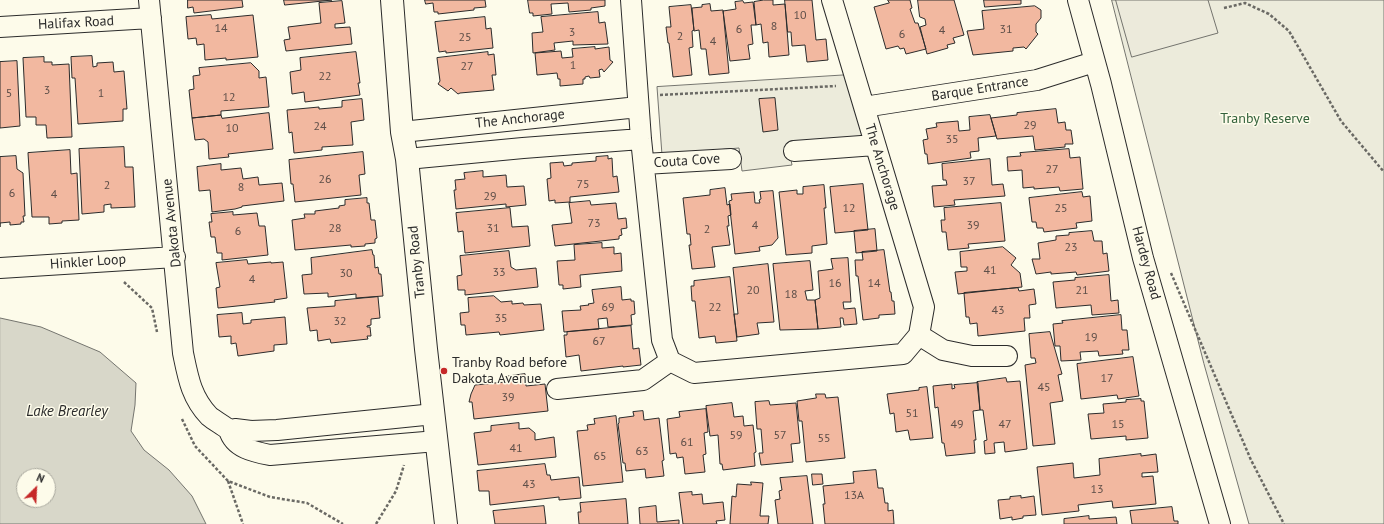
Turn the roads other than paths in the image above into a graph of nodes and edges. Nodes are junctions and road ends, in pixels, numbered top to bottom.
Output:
1 (392, 0) edge
2 (631, 0) edge
3 (832, 0) edge
4 (1078, 0) edge
5 (150, 9) edge
6 (0, 27) edge
7 (1094, 62) junction
8 (638, 102) junction
9 (864, 107) junction
10 (402, 132) junction
11 (641, 139) junction
12 (875, 145) junction
13 (794, 151) dead end
14 (407, 159) junction
15 (731, 159) dead end
16 (644, 164) junction
17 (175, 257) junction
18 (0, 268) edge
19 (919, 335) junction
20 (1007, 356) dead end
21 (670, 361) junction
22 (557, 389) dead end
23 (434, 414) junction
24 (229, 430) junction
25 (437, 441) junction
26 (446, 524) edge
27 (1220, 524) edge

1 - 10 street, Tranby Road
2 - 8 street
3 - 9 street, The Anchorage
4 - 7 street, Hardey Road
5 - 6 street, Halifax Road
5 - 17 street, Dakota Avenue
7 - 9 street, Barque Entrance
7 - 27 street, Hardey Road
8 - 10 street, The Anchorage
8 - 11 street
9 - 12 street, The Anchorage
10 - 14 street, Tranby Road
11 - 14 street, The Anchorage
11 - 16 street
12 - 13 street
12 - 19 street, The Anchorage
14 - 23 street, Tranby Road
15 - 16 street, Couta Cove
16 - 21 street
17 - 18 street, Hinkler Loop
17 - 24 street, Dakota Avenue
19 - 20 street
19 - 21 street, The Anchorage
21 - 22 street
23 - 24 street
23 - 25 street, Tranby Road
24 - 25 street, Dakota Avenue
25 - 26 street, Tranby Road

